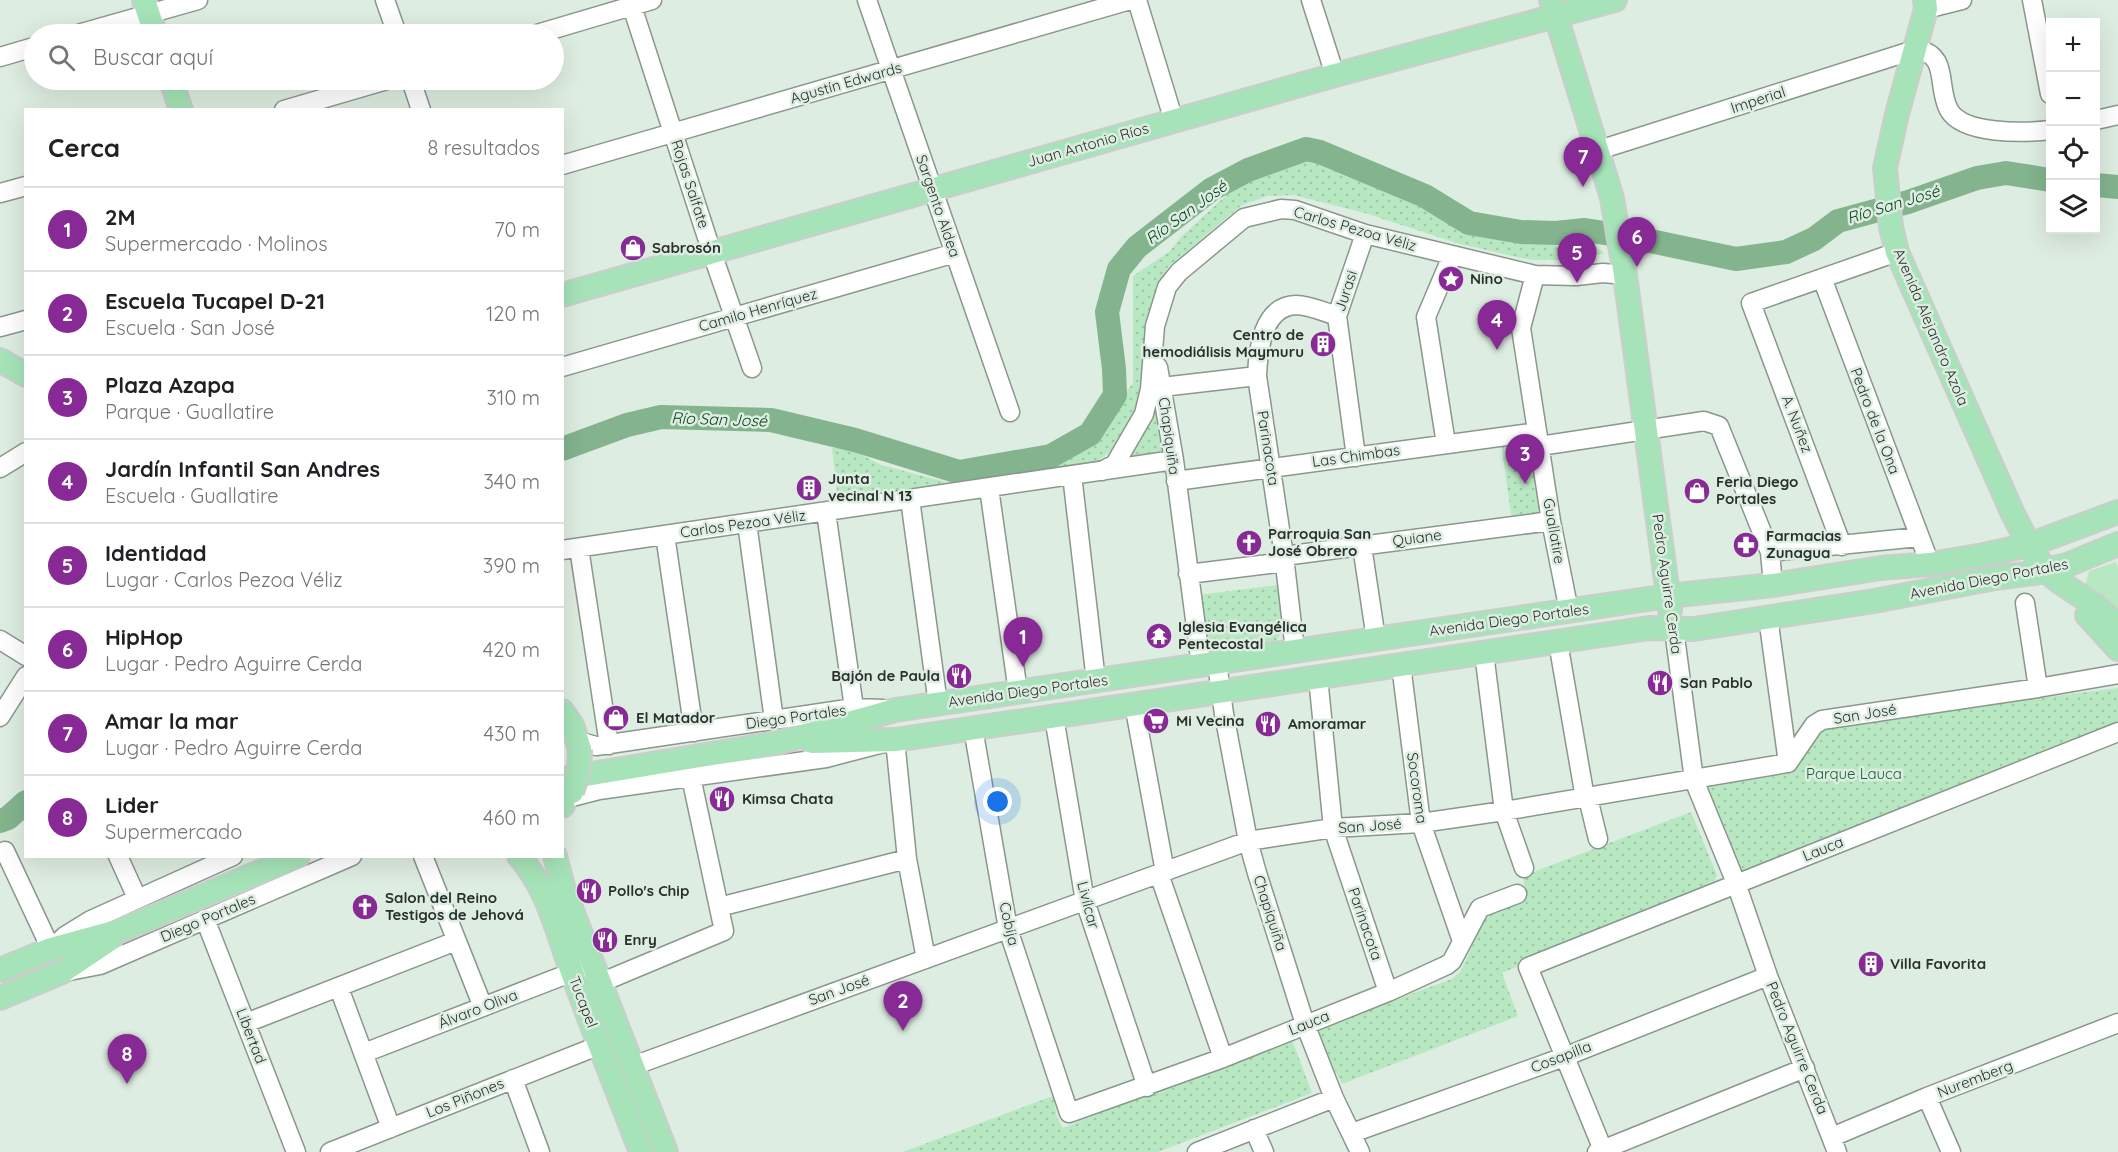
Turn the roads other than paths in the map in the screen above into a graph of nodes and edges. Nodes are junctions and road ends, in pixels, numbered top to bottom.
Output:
1 (198, 0) edge
2 (385, 0) edge
3 (652, 0) edge
4 (867, 0) edge
5 (1130, 0) edge
6 (1137, 0) edge
7 (1311, 0) edge
8 (1615, 0) edge
9 (1962, 0) edge
10 (2032, 0) edge
11 (631, 3) edge
12 (1926, 5) edge
13 (1553, 8) edge
14 (149, 16) edge
15 (117, 24) edge
16 (393, 24) edge
17 (564, 25) edge
18 (1917, 49) junction
19 (24, 50) edge
20 (0, 57) edge
21 (891, 69) junction
22 (2046, 72) edge
23 (1335, 75) junction
24 (174, 90) edge
25 (353, 90) edge
26 (414, 90) edge
27 (180, 108) edge
28 (291, 108) edge
29 (420, 108) edge
30 (2118, 115) edge
31 (2100, 119) edge
32 (1174, 121) junction
33 (2046, 130) edge
34 (674, 133) junction
35 (1599, 150) junction
36 (564, 164) edge
37 (24, 187) edge
38 (933, 190) junction
39 (0, 193) edge
40 (1365, 234) junction
41 (1897, 252) junction
42 (712, 253) junction
43 (955, 253) junction
44 (1452, 256) junction
45 (1624, 265) junction
46 (1535, 275) junction
47 (1821, 278) junction
48 (564, 294) edge
49 (1337, 316) junction
50 (735, 317) junction
51 (24, 321) edge
52 (0, 327) edge
53 (1154, 350) junction
54 (0, 360) edge
55 (564, 366) edge
56 (752, 368) dead end
57 (24, 374) edge
58 (1257, 376) junction
59 (1162, 387) junction
60 (1010, 412) dead end
61 (1646, 430) junction
62 (1538, 439) junction
63 (1446, 444) junction
64 (24, 453) edge
65 (1356, 457) junction
66 (1174, 460) junction
67 (0, 468) edge
68 (1271, 468) junction
69 (1102, 471) junction
70 (1072, 475) junction
71 (1176, 481) junction
72 (988, 488) junction
73 (910, 499) junction
74 (826, 512) junction
75 (2118, 512) edge
76 (1551, 520) junction
77 (747, 523) junction
78 (665, 535) junction
79 (1919, 537) junction
80 (2118, 544) edge
81 (2029, 545) junction
82 (1362, 546) junction
83 (1842, 546) junction
84 (571, 549) edge
85 (1770, 552) junction
86 (1284, 559) junction
87 (1930, 564) junction
88 (1188, 574) junction
89 (2054, 577) junction
90 (1773, 585) junction
91 (1668, 596) junction
92 (2025, 603) dead end
93 (1569, 611) junction
94 (1768, 617) junction
95 (2118, 626) edge
96 (1674, 629) junction
97 (1376, 639) junction
98 (0, 640) edge
99 (1558, 642) junction
100 (2118, 649) edge
101 (1295, 651) junction
102 (1484, 653) junction
103 (24, 655) edge
104 (1209, 664) junction
105 (1401, 665) junction
106 (2118, 674) edge
107 (1318, 677) junction
108 (24, 679) edge
109 (1096, 681) junction
110 (2038, 688) junction
111 (1018, 692) junction
112 (1221, 692) junction
113 (938, 704) junction
114 (1134, 704) junction
115 (854, 708) junction
116 (895, 710) junction
117 (564, 714) edge
118 (0, 717) edge
119 (1054, 717) junction
120 (774, 720) junction
121 (973, 728) junction
122 (694, 732) junction
123 (2118, 732) edge
124 (895, 740) junction
125 (777, 743) junction
126 (579, 745) junction
127 (609, 745) junction
128 (1788, 763) junction
129 (691, 777) junction
130 (1694, 780) junction
131 (565, 798) edge
132 (1586, 798) junction
133 (1504, 811) junction
134 (1421, 823) junction
135 (1333, 828) junction
136 (1598, 839) dead end
137 (1248, 841) junction
138 (5, 851) dead end
139 (119, 858) edge
140 (227, 858) edge
141 (293, 858) edge
142 (347, 858) edge
143 (424, 858) edge
144 (521, 858) edge
145 (555, 858) edge
146 (907, 859) junction
147 (1524, 868) dead end
148 (1162, 873) junction
149 (1736, 883) junction
150 (1517, 894) dead end
151 (137, 898) junction
152 (1084, 901) junction
153 (718, 907) junction
154 (205, 920) junction
155 (124, 929) junction
156 (1008, 929) junction
157 (1462, 940) junction
158 (456, 941) junction
159 (51, 949) junction
160 (926, 959) junction
161 (0, 970) edge
162 (62, 972) junction
163 (572, 973) junction
164 (597, 973) junction
165 (1768, 976) junction
166 (339, 988) junction
167 (1388, 992) junction
168 (0, 998) edge
169 (483, 1007) junction
170 (246, 1023) junction
171 (2118, 1023) edge
172 (1305, 1024) junction
173 (600, 1045) junction
174 (364, 1053) junction
175 (1564, 1057) junction
176 (1222, 1058) junction
177 (633, 1066) junction
178 (1805, 1068) junction
179 (513, 1079) junction
180 (1147, 1087) junction
181 (1927, 1097) junction
182 (1334, 1098) junction
183 (1069, 1113) joint
184 (391, 1128) junction
185 (1254, 1129) junction
186 (1352, 1133) junction
187 (1834, 1145) edge
188 (1600, 1151) edge
189 (296, 1152) edge
190 (330, 1152) edge
191 (540, 1152) edge
192 (641, 1152) edge
193 (666, 1152) edge
194 (1197, 1152) edge
195 (1264, 1152) edge
196 (1360, 1152) edge
197 (1951, 1152) edge

1 - 14 street
2 - 16 street
3 - 11 street
4 - 21 street, Sargento Aldea
5 - 21 street, Agustín Edwards
6 - 32 street
7 - 23 street
8 - 13 main road, Juan Antonio Ríos
9 - 12 street
10 - 22 street
11 - 17 street
11 - 34 street, Rojas Salfate
12 - 18 main road, Avenida Alejandro Azola
13 - 23 main road, Juan Antonio Ríos
13 - 35 main road, Pedro Aguirre Cerda
14 - 15 street
18 - 33 street
18 - 35 street, Imperial
18 - 41 main road, Avenida Alejandro Azola
19 - 20 street
21 - 34 street, Agustín Edwards
21 - 38 street, Sargento Aldea
23 - 32 main road, Juan Antonio Ríos
24 - 27 main road
25 - 28 street
26 - 29 street
30 - 31 street
32 - 38 main road, Juan Antonio Ríos
34 - 36 street, Agustín Edwards
34 - 42 street, Rojas Salfate
35 - 45 main road, Pedro Aguirre Cerda
37 - 39 street
38 - 42 main road, Juan Antonio Ríos
38 - 43 street, Sargento Aldea
40 - 44 street, Carlos Pezoa Véliz
40 - 49 street, Jurasi
40 - 53 street, Carlos Pezoa Véliz
41 - 47 street
41 - 81 main road, Avenida Alejandro Azola
42 - 48 main road, Juan Antonio Ríos
42 - 50 street, Rojas Salfate
43 - 50 street, Camilo Henríquez
43 - 60 street, Sargento Aldea
44 - 46 street, Carlos Pezoa Véliz
44 - 63 street
45 - 46 street, Carlos Pezoa Véliz
45 - 61 main road, Pedro Aguirre Cerda
46 - 62 street, Guallatire
47 - 79 street, Pedro de la Ona
47 - 83 street, A. Nuñez
49 - 58 street, Parinacota
49 - 65 street, Jurasi
50 - 55 street, Camilo Henríquez
50 - 56 street, Rojas Salfate
51 - 52 street
53 - 59 street, Chapiquiña
53 - 69 street, Carlos Pezoa Véliz
54 - 57 main road
58 - 59 street
58 - 68 street, Parinacota
59 - 66 street, Chapiquiña
61 - 62 street, Las Chimbas
61 - 85 street, Las Chimbas
61 - 91 main road, Pedro Aguirre Cerda
62 - 63 street, Las Chimbas
62 - 76 street, Guallatire
63 - 65 street, Las Chimbas
64 - 67 street
65 - 68 street, Las Chimbas
66 - 69 street, Carlos Pezoa Véliz
66 - 71 street, Chapiquiña
68 - 71 street, Las Chimbas
68 - 86 street, Parinacota
69 - 70 street, Carlos Pezoa Véliz
70 - 72 street, Carlos Pezoa Véliz
70 - 109 street
71 - 88 street, Chapiquiña
72 - 73 street, Carlos Pezoa Véliz
72 - 111 street
73 - 74 street, Carlos Pezoa Véliz
73 - 113 street
74 - 77 street, Carlos Pezoa Véliz
74 - 115 street
75 - 81 main road, Avenida Diego Portales
76 - 82 street, Quiane
76 - 93 street, Guallatire
77 - 78 street, Carlos Pezoa Véliz
77 - 120 street
78 - 84 street, Carlos Pezoa Véliz
78 - 122 street
79 - 83 street
79 - 87 street, Pedro de la Ona
80 - 89 main road, Avenida Diego Portales
81 - 87 main road, Avenida Diego Portales
81 - 89 main road, Avenida Alejandro Azola
82 - 86 street, Quiane
82 - 97 street
83 - 85 street
84 - 127 street
85 - 90 street
86 - 88 street, Quiane
86 - 101 street, Parinacota
87 - 90 main road, Avenida Diego Portales
88 - 104 street, Chapiquiña
89 - 94 main road, Avenida Diego Portales
89 - 95 main road, Avenida Alejandro Azola
89 - 100 main road, Avenida Alejandro Azola
90 - 91 main road, Avenida Diego Portales
91 - 93 main road, Avenida Diego Portales
91 - 96 main road, Pedro Aguirre Cerda
92 - 110 street
93 - 97 main road, Avenida Diego Portales
94 - 96 main road, Avenida Diego Portales
94 - 128 street
96 - 99 main road, Avenida Diego Portales
96 - 130 street, Pedro Aguirre Cerda
97 - 101 main road, Avenida Diego Portales
98 - 103 street
99 - 102 main road, Avenida Diego Portales
99 - 132 street
101 - 104 main road, Avenida Diego Portales
102 - 105 main road, Avenida Diego Portales
102 - 133 street
104 - 109 main road, Avenida Diego Portales
104 - 112 street, Chapiquiña
105 - 107 main road, Avenida Diego Portales
105 - 134 street, Socoroma
106 - 110 street, San José
107 - 112 main road, Avenida Diego Portales
107 - 135 street, Parinacota
108 - 118 street
109 - 111 main road, Avenida Diego Portales
110 - 128 street, San José
111 - 113 main road, Avenida Diego Portales
112 - 114 main road, Avenida Diego Portales
112 - 137 street, Chapiquiña
113 - 116 main road, Avenida Diego Portales
114 - 119 main road, Avenida Diego Portales
114 - 148 street
115 - 116 street, Diego Portales
115 - 120 street, Diego Portales
116 - 125 main road, Diego Portales
117 - 126 main road
119 - 121 main road, Avenida Diego Portales
119 - 152 street, Livílcar
120 - 122 street, Diego Portales
121 - 124 main road, Avenida Diego Portales
121 - 156 street, Cobija
122 - 127 street, Diego Portales
123 - 149 street, Lauca
124 - 125 main road, Diego Portales
124 - 129 street
124 - 146 street
125 - 131 main road, Diego Portales
126 - 127 street, Diego Portales
126 - 131 main road, bridge
128 - 130 street, San José
129 - 131 street
129 - 153 street
130 - 132 street, San José
130 - 149 street, Pedro Aguirre Cerda
132 - 133 street, San José
132 - 136 street
133 - 134 street, San José
133 - 147 street
134 - 135 street, San José
134 - 157 street, Socoroma
135 - 137 street, San José
135 - 167 street, Parinacota
137 - 148 street, San José
137 - 172 street, Chapiquiña
138 - 159 street
139 - 151 street
140 - 151 street, Diego Portales
141 - 155 main road, Diego Portales
142 - 154 street, Diego Portales
143 - 158 street
144 - 163 main road, Tucapel
145 - 164 main road, Tucapel
146 - 153 street
146 - 160 street
148 - 152 street, San José
148 - 176 street
149 - 165 street, Pedro Aguirre Cerda
149 - 175 street, Lauca
150 - 157 street, Lauca
151 - 159 street, Diego Portales
152 - 156 street, San José
152 - 180 street, Livílcar
153 - 164 street, Álvaro Oliva
154 - 162 street, Diego Portales
154 - 170 street, Libertad
155 - 159 main road, Diego Portales
155 - 162 main road, Diego Portales
156 - 160 street, San José
156 - 183 street, Cobija
157 - 167 street, Lauca
158 - 166 street
158 - 169 street
159 - 161 main road, Diego Portales
160 - 177 street, San José
162 - 168 main road, Diego Portales
163 - 164 street, Álvaro Oliva
163 - 169 street, Álvaro Oliva
163 - 173 main road, Tucapel
164 - 177 main road, Tucapel
165 - 175 street, Cosapilla
165 - 178 street, Pedro Aguirre Cerda
166 - 170 street
166 - 174 street
167 - 172 street, Lauca
169 - 174 street, Álvaro Oliva
170 - 189 street, Libertad
171 - 181 street, Nuremberg
172 - 176 street, Lauca
172 - 182 street, Chapiquiña
173 - 179 street, Los Piñones
173 - 192 main road, Tucapel
174 - 184 street
175 - 186 street, Cosapilla
175 - 188 street
176 - 180 street, Lauca
177 - 193 main road, Tucapel
178 - 187 street, Pedro Aguirre Cerda
178 - 188 street
179 - 184 street, Los Piñones
179 - 191 street
180 - 183 street, Lauca
181 - 187 street, Nuremberg
181 - 197 street
182 - 185 street
182 - 186 street, Chapiquiña
184 - 190 street, Los Piñones
185 - 194 street
185 - 195 street
186 - 196 street, Chapiquiña

